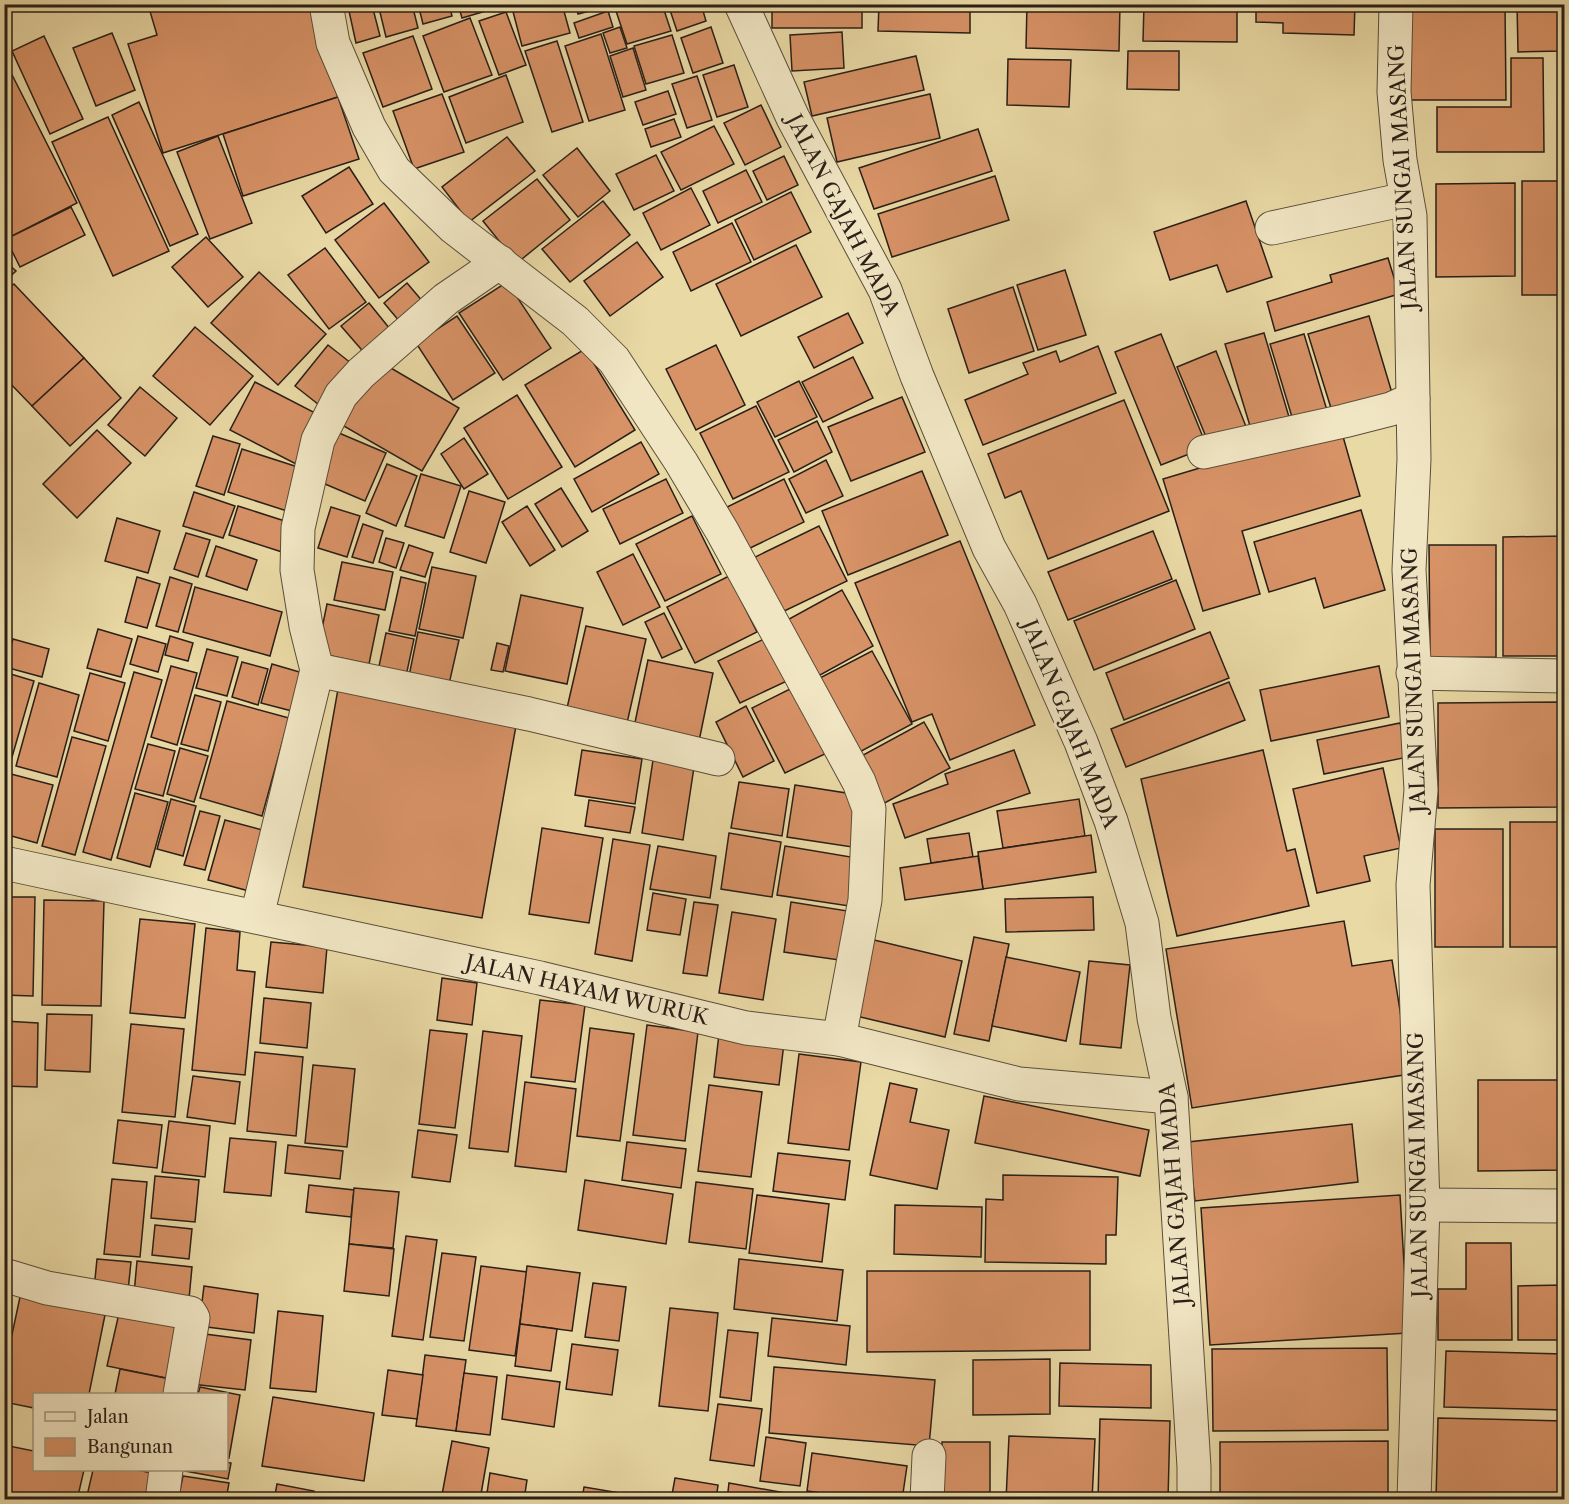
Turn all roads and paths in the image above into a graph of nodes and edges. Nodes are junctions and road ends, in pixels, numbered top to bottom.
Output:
1 (326, 4) edge
2 (741, 4) edge
3 (1396, 4) edge
4 (1406, 199) junction
5 (1272, 228) dead end
6 (500, 262) junction
7 (1413, 399) junction
8 (1204, 452) dead end
9 (317, 670) junction
10 (1413, 674) junction
11 (1564, 676) edge
12 (718, 759) dead end
13 (4, 863) edge
14 (257, 916) junction
15 (839, 1039) junction
16 (1172, 1097) junction
17 (1423, 1205) junction
18 (1564, 1206) edge
19 (4, 1275) edge
20 (180, 1393) edge
21 (929, 1456) dead end
22 (166, 1471) edge
23 (162, 1500) edge
24 (927, 1500) edge
25 (1194, 1500) edge
26 (1414, 1500) edge

1 - 6 street
2 - 16 street, JALAN GAJAH MADA
3 - 4 street, JALAN SUNGAI MASANG
4 - 5 street
4 - 7 street, JALAN SUNGAI MASANG
6 - 9 street
6 - 15 street
7 - 8 street
7 - 10 street, JALAN SUNGAI MASANG
9 - 12 street
9 - 14 street
10 - 11 street
10 - 17 street, JALAN SUNGAI MASANG
13 - 14 street, JALAN HAYAM WURUK
14 - 15 street, JALAN HAYAM WURUK
15 - 16 street, JALAN HAYAM WURUK
16 - 25 street, JALAN GAJAH MADA
17 - 18 street
17 - 26 street, JALAN SUNGAI MASANG
19 - 20 street
21 - 24 street
22 - 23 street

